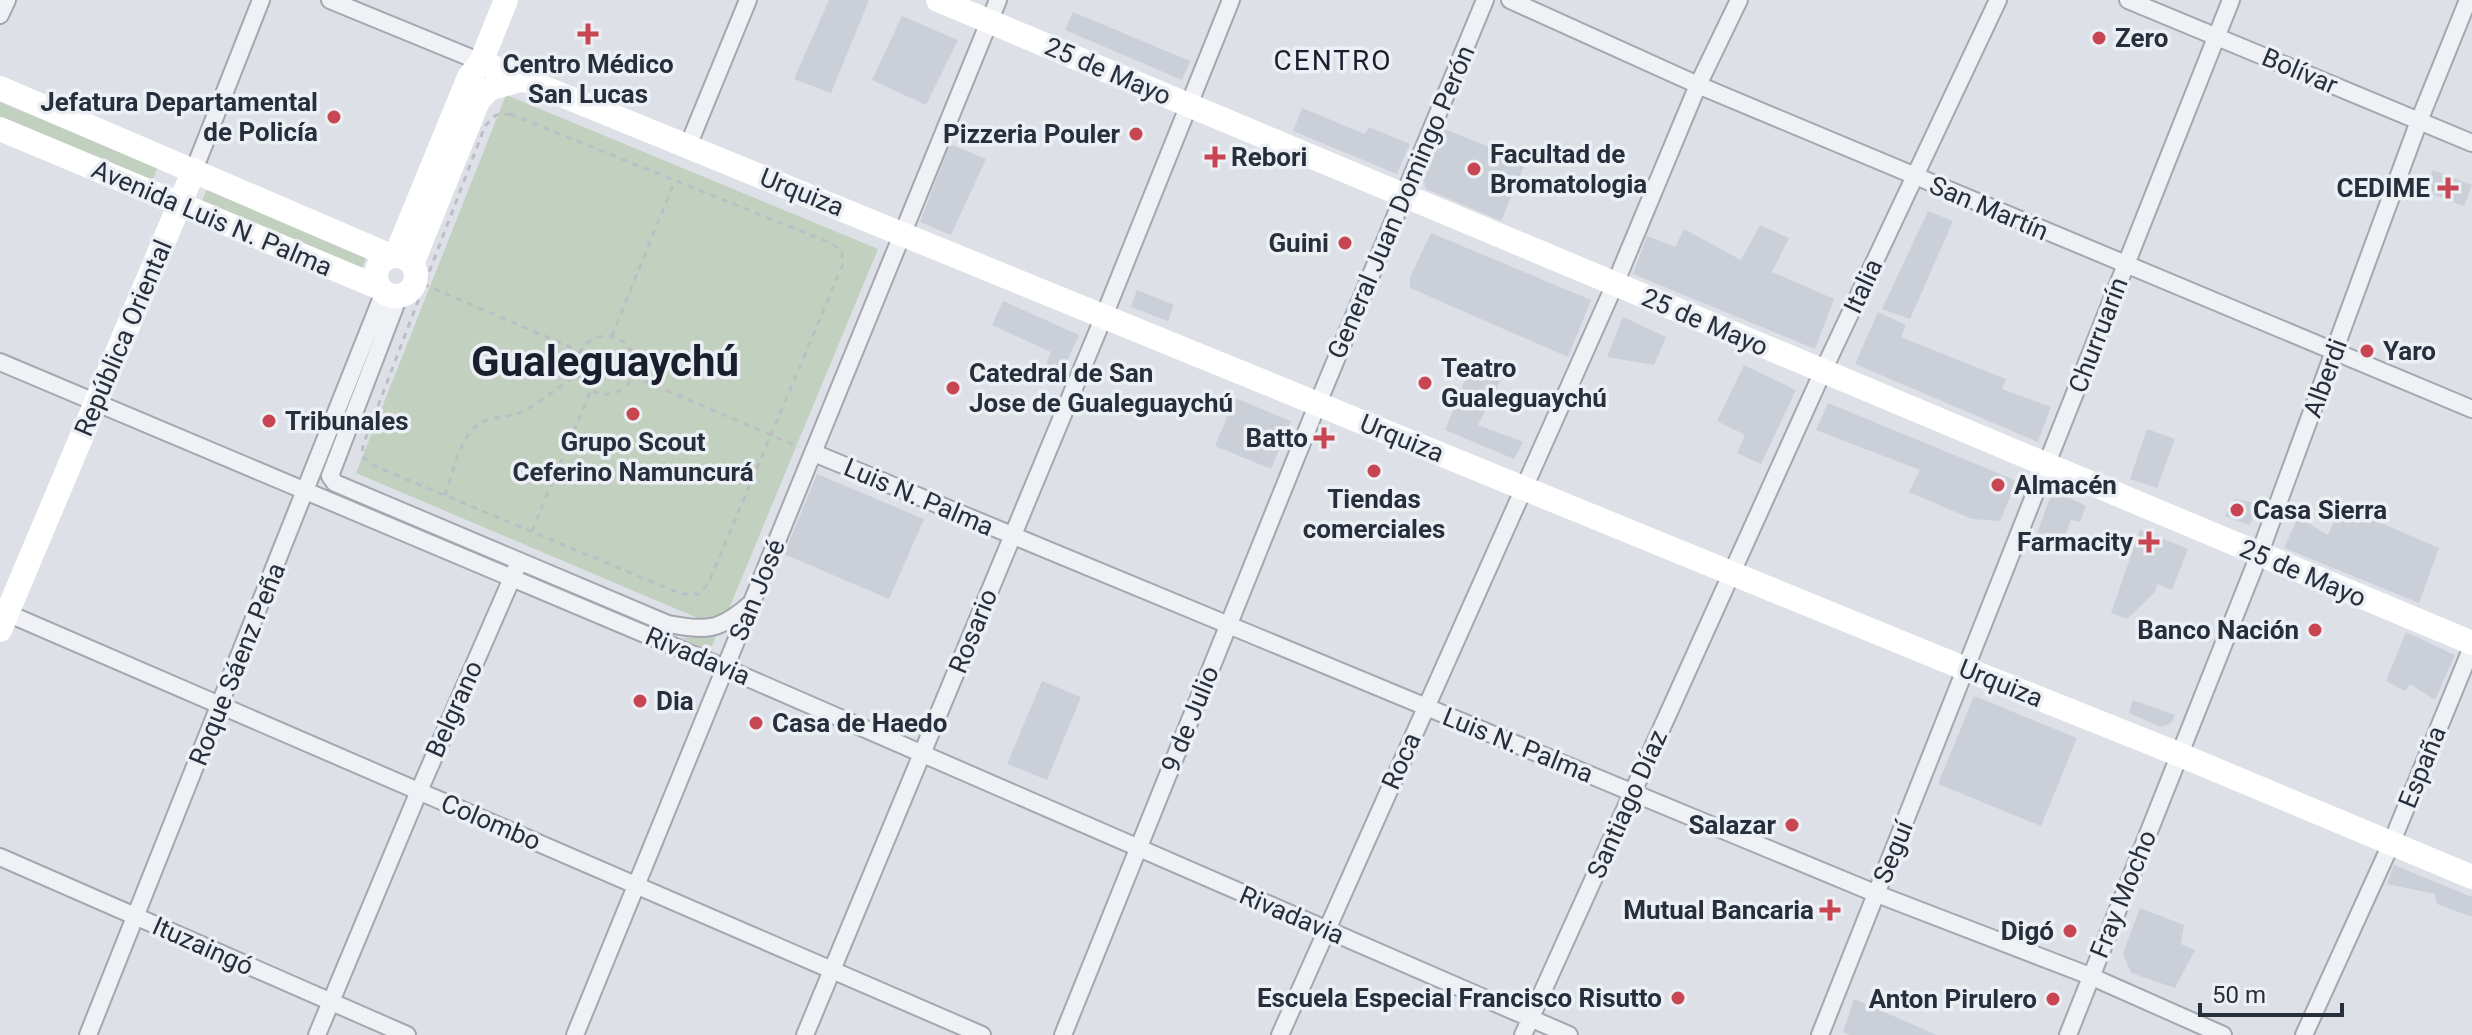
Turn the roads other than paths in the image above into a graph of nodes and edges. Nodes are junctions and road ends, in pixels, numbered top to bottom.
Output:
1 (7, 0) edge
2 (261, 0) edge
3 (330, 0) edge
4 (506, 0) edge
5 (748, 0) edge
6 (938, 0) edge
7 (1231, 0) edge
8 (1485, 0) edge
9 (1510, 0) edge
10 (1739, 0) edge
11 (1998, 0) edge
12 (2128, 0) edge
13 (2231, 0) edge
14 (2468, 0) edge
15 (994, 11) edge
16 (0, 15) edge
17 (2216, 36) junction
18 (481, 62) junction
19 (523, 79) junction
20 (1698, 85) junction
21 (0, 88) edge
22 (1189, 105) junction
23 (2419, 121) junction
24 (0, 129) edge
25 (2472, 143) edge
26 (688, 146) junction
27 (194, 170) junction
28 (1915, 177) junction
29 (1404, 195) junction
30 (179, 205) junction
31 (904, 234) junction
32 (2126, 265) junction
33 (400, 277) junction
34 (1615, 284) junction
35 (1104, 316) junction
36 (2334, 353) junction
37 (0, 362) edge
38 (1823, 371) junction
39 (97, 401) junction
40 (1318, 403) junction
41 (2472, 409) edge
42 (814, 453) junction
43 (2047, 465) junction
44 (1523, 487) junction
45 (307, 490) junction
46 (1013, 536) junction
47 (2259, 555) junction
48 (519, 561) junction
49 (1731, 573) junction
50 (512, 577) junction
51 (750, 604) junction
52 (2, 618) edge
53 (1228, 625) junction
54 (2472, 645) edge
55 (725, 668) junction
56 (1966, 669) junction
57 (221, 706) junction
58 (1425, 707) junction
59 (923, 754) junction
60 (2178, 754) junction
61 (419, 791) junction
62 (1632, 792) junction
63 (2391, 844) junction
64 (1138, 848) junction
65 (0, 857) edge
66 (2472, 877) edge
67 (636, 885) junction
68 (1877, 894) junction
69 (136, 916) junction
70 (1326, 930) junction
71 (832, 971) junction
72 (2090, 976) junction
73 (331, 1002) junction
74 (1531, 1018) junction
75 (88, 1035) edge
76 (317, 1035) edge
77 (407, 1035) edge
78 (575, 1035) edge
79 (805, 1035) edge
80 (982, 1035) edge
81 (1063, 1035) edge
82 (1280, 1035) edge
83 (1523, 1035) edge
84 (1569, 1035) edge
85 (1820, 1035) edge
86 (2068, 1035) edge
87 (2223, 1035) edge
88 (2304, 1035) edge

1 - 16 street
2 - 27 street, República Oriental
3 - 18 street, Urquiza
4 - 18 street, Roque Sáenz Peña
5 - 26 street
6 - 15 street, 25 de Mayo
7 - 22 street, Rosario
8 - 29 street, General Juan Domingo Perón
9 - 20 street, San Martín
10 - 20 street, Roca
11 - 28 street, Italia
12 - 17 street, Bolívar
13 - 17 street, Churruarín
14 - 23 street, Alberdi
15 - 22 street, 25 de Mayo
15 - 31 street, San José
17 - 23 street, Bolívar
17 - 32 street, Churruarín
18 - 19 street, Urquiza
18 - 33 street, Roque Sáenz Peña
19 - 26 street, Urquiza
19 - 33 street
20 - 28 street, San Martín
20 - 34 street, Roca
21 - 27 street, Avenida Luis N. Palma
22 - 29 street, 25 de Mayo
22 - 35 street, Rosario
23 - 25 street, Bolívar
23 - 36 street, Alberdi
24 - 30 street, Avenida Luis N. Palma
26 - 31 street, Urquiza
27 - 30 street, República Oriental
27 - 33 street, Avenida Luis N. Palma
28 - 32 street, San Martín
28 - 38 street, Italia
29 - 34 street, 25 de Mayo
29 - 40 street, General Juan Domingo Perón
30 - 33 street, Avenida Luis N. Palma
30 - 39 street, República Oriental
31 - 35 street, Urquiza
31 - 42 street, San José
32 - 36 street, San Martín
32 - 43 street, Churruarín
33 - 45 street, Roque Sáenz Peña
33 - 48 street, Rivadavia
34 - 38 street, 25 de Mayo
34 - 44 street, Roca
35 - 40 street, Urquiza
35 - 46 street, Rosario
36 - 41 street, San Martín
36 - 47 street, Alberdi
37 - 39 street, Rivadavia
38 - 43 street, 25 de Mayo
38 - 49 street, Italia
39 - 45 street, Rivadavia
39 - 52 street, República Oriental
40 - 44 street, Urquiza
40 - 53 street, 9 de Julio
42 - 46 street, Luis N. Palma
42 - 51 street, San José
43 - 47 street, 25 de Mayo
43 - 56 street, Churruarín
44 - 49 street, Urquiza
44 - 58 street, Roca
45 - 50 street, Rivadavia
45 - 57 street, Roque Sáenz Peña
46 - 53 street, Luis N. Palma
46 - 59 street, Rosario
47 - 54 street, 25 de Mayo
47 - 60 street, Alberdi
48 - 50 street, Belgrano
48 - 51 street, Rivadavia
49 - 56 street, Urquiza
49 - 62 street, Santiago Díaz
50 - 55 street, Rivadavia
50 - 61 street, Belgrano
51 - 55 street, San José
52 - 57 street, Colombo
53 - 58 street, Luis N. Palma
53 - 64 street, 9 de Julio
54 - 63 street, España
55 - 59 street, Rivadavia
55 - 67 street, San José
56 - 60 street, Urquiza
56 - 68 street, Seguí
57 - 61 street, Colombo
57 - 69 street, Roque Sáenz Peña
58 - 62 street, Luis N. Palma
58 - 70 street, Roca
59 - 64 street, Rivadavia
59 - 71 street, Rosario
60 - 63 street, Urquiza
60 - 72 street, Fray Mocho
61 - 67 street, Colombo
61 - 73 street, Belgrano
62 - 68 street, Luis N. Palma
62 - 74 street, Santiago Díaz
63 - 66 street, Urquiza
63 - 88 street, España
64 - 70 street, Rivadavia
64 - 81 street, 9 de Julio
65 - 69 street, Ituzaingó
67 - 71 street, Colombo
67 - 78 street, San José
68 - 72 street, Luis N. Palma
68 - 85 street, Seguí
69 - 73 street, Ituzaingó
69 - 75 street, Roque Sáenz Peña
70 - 74 street, Rivadavia
70 - 82 street, Roca
71 - 79 street, Rosario
71 - 80 street, Colombo
72 - 86 street, Fray Mocho
72 - 87 street, Luis N. Palma
73 - 76 street, Belgrano
73 - 77 street, Ituzaingó
74 - 83 street, Santiago Díaz
74 - 84 street, Rivadavia

